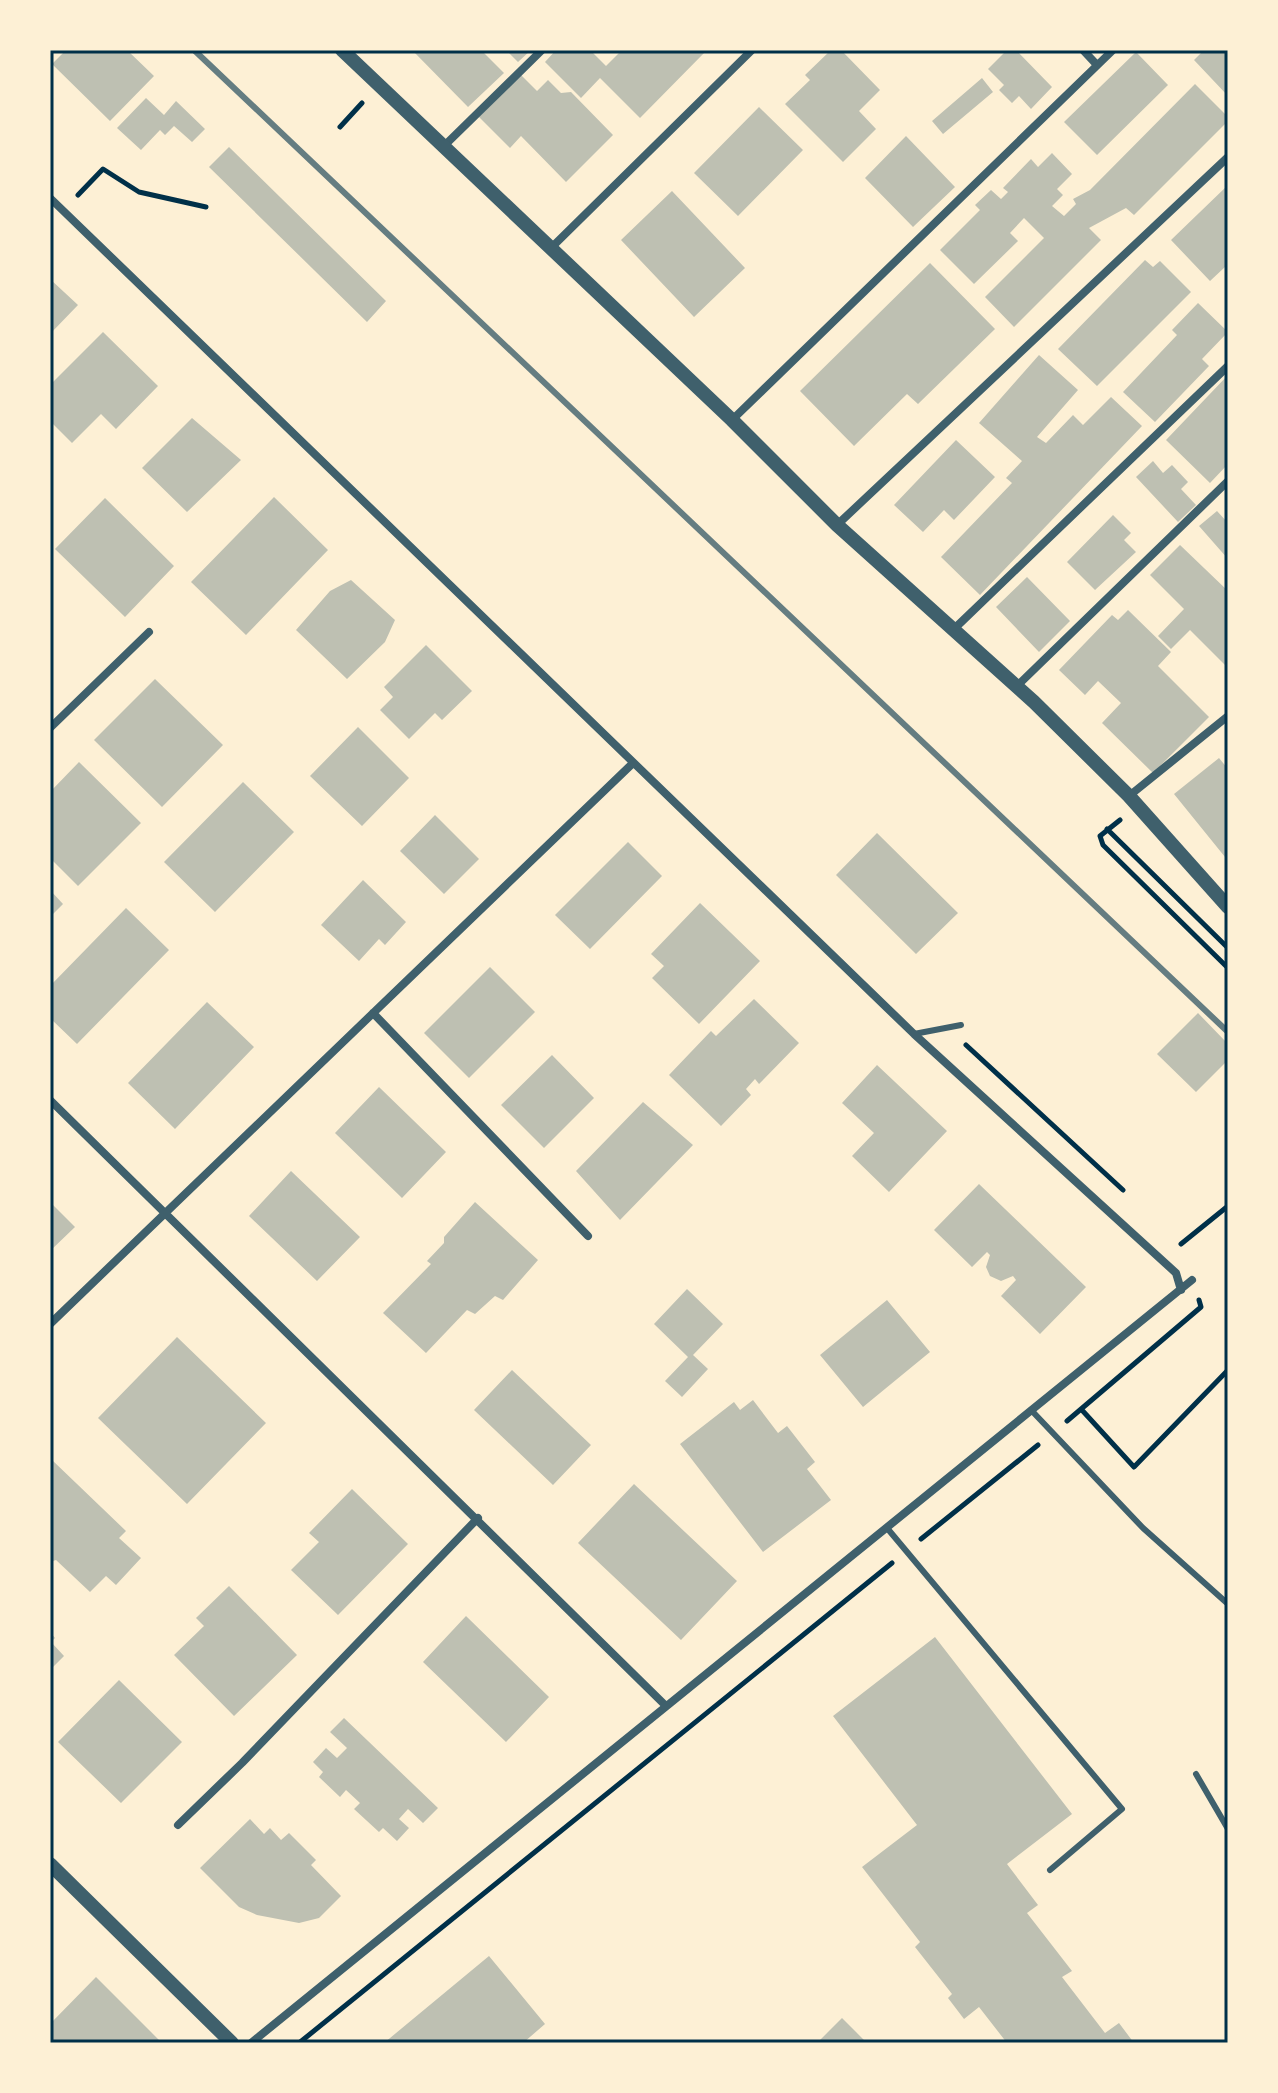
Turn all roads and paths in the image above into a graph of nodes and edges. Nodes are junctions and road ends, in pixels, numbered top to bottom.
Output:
1 (342, 50) edge
2 (542, 50) edge
3 (752, 50) edge
4 (1083, 50) edge
5 (1113, 50) edge
6 (1097, 65) junction
7 (444, 146) junction
8 (1228, 157) edge
9 (50, 198) edge
10 (206, 207) dead end
11 (62, 210) junction
12 (551, 248) junction
13 (1228, 366) edge
14 (732, 420) junction
15 (1228, 481) edge
16 (837, 525) junction
17 (954, 629) junction
18 (149, 632) dead end
19 (1017, 686) junction
20 (1228, 716) edge
21 (50, 728) edge
22 (633, 763) junction
23 (1134, 802) junction
24 (1107, 829) junction
25 (1228, 907) edge
26 (1228, 948) edge
27 (1228, 968) edge
28 (373, 1013) junction
29 (961, 1025) dead end
30 (948, 1028) junction
31 (914, 1034) junction
32 (50, 1100) edge
33 (1135, 1201) dead end
34 (1228, 1206) edge
35 (166, 1213) junction
36 (1170, 1233) dead end
37 (588, 1236) dead end
38 (1192, 1280) joint
39 (1181, 1290) junction
40 (50, 1324) edge
41 (1228, 1370) edge
42 (1081, 1409) junction
43 (1032, 1411) junction
44 (1053, 1433) junction
45 (478, 1518) junction
46 (887, 1528) junction
47 (906, 1552) junction
48 (1228, 1604) edge
49 (666, 1706) junction
50 (1196, 1774) dead end
51 (178, 1825) dead end
52 (1228, 1829) edge
53 (50, 1864) edge
54 (1050, 1870) dead end
55 (232, 2043) edge
56 (251, 2043) edge
57 (299, 2043) edge

1 - 7 street
2 - 7 street
3 - 12 street
4 - 6 street
5 - 6 street
6 - 14 street
7 - 12 street
8 - 16 street
9 - 11 street
10 - 11 path
11 - 22 street
12 - 14 street
13 - 17 street
14 - 16 street
15 - 19 street
16 - 17 street
17 - 19 street
18 - 21 street
19 - 23 street
20 - 23 street
22 - 28 street
22 - 31 street
23 - 24 path
23 - 25 street
24 - 26 path
24 - 27 path
28 - 35 street
28 - 37 street
29 - 30 lane
30 - 31 lane
30 - 33 path
31 - 39 street
32 - 35 street
34 - 36 path
35 - 40 street
35 - 45 street
38 - 39 street
38 - 42 path
39 - 43 street
41 - 42 path
42 - 44 path
43 - 44 lane
43 - 46 street
44 - 47 path
44 - 48 lane
45 - 49 street
45 - 51 street
46 - 47 lane
46 - 49 street
47 - 54 lane
47 - 57 path
49 - 56 street
50 - 52 lane
53 - 55 street

